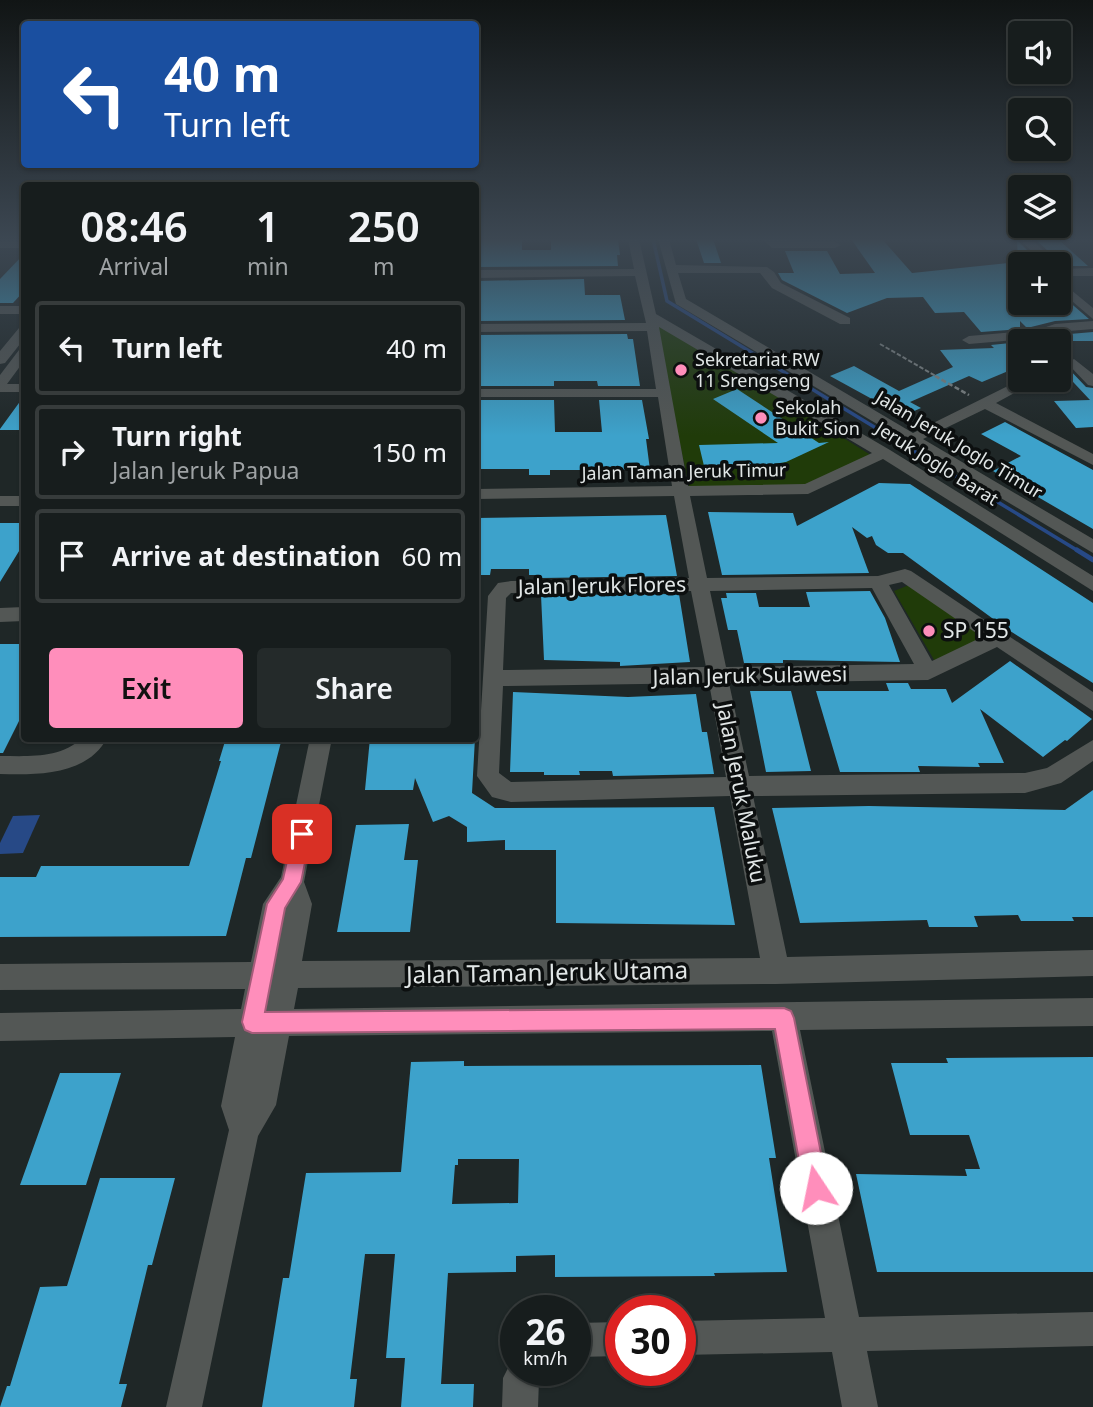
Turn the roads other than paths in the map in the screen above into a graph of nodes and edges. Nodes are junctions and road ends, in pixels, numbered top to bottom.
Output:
1 (647, 305) edge
2 (686, 305) edge
3 (814, 305) edge
4 (0, 310) edge
5 (21, 310) edge
6 (845, 321) dead end
7 (651, 322) junction
8 (1093, 325) edge
9 (479, 328) edge
10 (21, 335) edge
11 (969, 340) dead end
12 (21, 358) edge
13 (0, 360) edge
14 (1071, 364) edge
15 (1093, 383) edge
16 (0, 386) edge
17 (21, 388) edge
18 (1008, 391) edge
19 (479, 393) edge
20 (664, 393) junction
21 (983, 402) junction
22 (912, 439) junction
23 (884, 453) junction
24 (1093, 460) edge
25 (681, 492) junction
26 (479, 494) edge
27 (0, 501) edge
28 (21, 501) edge
29 (1093, 547) edge
30 (878, 582) junction
31 (701, 585) junction
32 (1093, 585) edge
33 (21, 614) edge
34 (0, 615) edge
35 (999, 638) junction
36 (928, 672) junction
37 (719, 677) junction
38 (494, 678) junction
39 (1093, 703) edge
40 (92, 742) edge
41 (320, 742) edge
42 (1093, 749) edge
43 (0, 765) edge
44 (739, 786) junction
45 (292, 882) junction
46 (1093, 963) edge
47 (776, 971) junction
48 (273, 976) junction
49 (0, 977) edge
50 (1093, 1012) edge
51 (784, 1018) junction
52 (265, 1022) junction
53 (0, 1027) edge
54 (1093, 1329) edge
55 (845, 1334) junction
56 (696, 1338) edge
57 (521, 1386) edge
58 (184, 1407) edge
59 (520, 1407) edge
60 (860, 1407) edge

1 - 7 street, Jalan Jeruk Maluku
2 - 22 street, Jalan Jeruk Joglo Timur
3 - 6 street
4 - 5 street
7 - 9 street
7 - 20 street, Jalan Jeruk Maluku
7 - 23 street, Jeruk Joglo Barat
8 - 11 street
10 - 13 street
12 - 16 street
14 - 15 street
16 - 17 street
18 - 21 street
19 - 20 street
20 - 25 street, Jalan Jeruk Maluku
21 - 22 street
21 - 24 street
22 - 29 street, Jalan Jeruk Joglo Timur
23 - 25 street, Jalan Taman Jeruk Timur
23 - 32 street, Jeruk Joglo Barat
25 - 26 street, Jalan Taman Jeruk Timur
25 - 31 street, Jalan Jeruk Maluku
27 - 28 street
30 - 31 street, Jalan Jeruk Flores
30 - 35 street, Jalan Jeruk Flores
30 - 36 street
31 - 37 street, Jalan Jeruk Maluku
31 - 38 street, Jalan Jeruk Flores
33 - 34 street
35 - 36 street, Jalan Jeruk Sulawesi
35 - 39 street, Jalan Jeruk Flores
36 - 37 street, Jalan Jeruk Sulawesi
37 - 38 street, Jalan Jeruk Sulawesi
37 - 44 street, Jalan Jeruk Maluku
38 - 44 street, Jalan Jeruk Flores
40 - 43 street
41 - 45 street
42 - 44 street, Jalan Jeruk Flores
44 - 47 street, Jalan Jeruk Maluku
45 - 48 street
45 - 48 street
46 - 47 street, Jalan Taman Jeruk Utama
47 - 48 street, Jalan Taman Jeruk Utama
48 - 49 street, Jalan Taman Jeruk Utama
48 - 52 street
50 - 51 street, Jalan Taman Jeruk Utama
51 - 52 street, Jalan Taman Jeruk Utama
51 - 55 street
52 - 53 street, Jalan Taman Jeruk Utama
52 - 58 street
54 - 55 street
55 - 56 street
55 - 60 street
57 - 59 street

